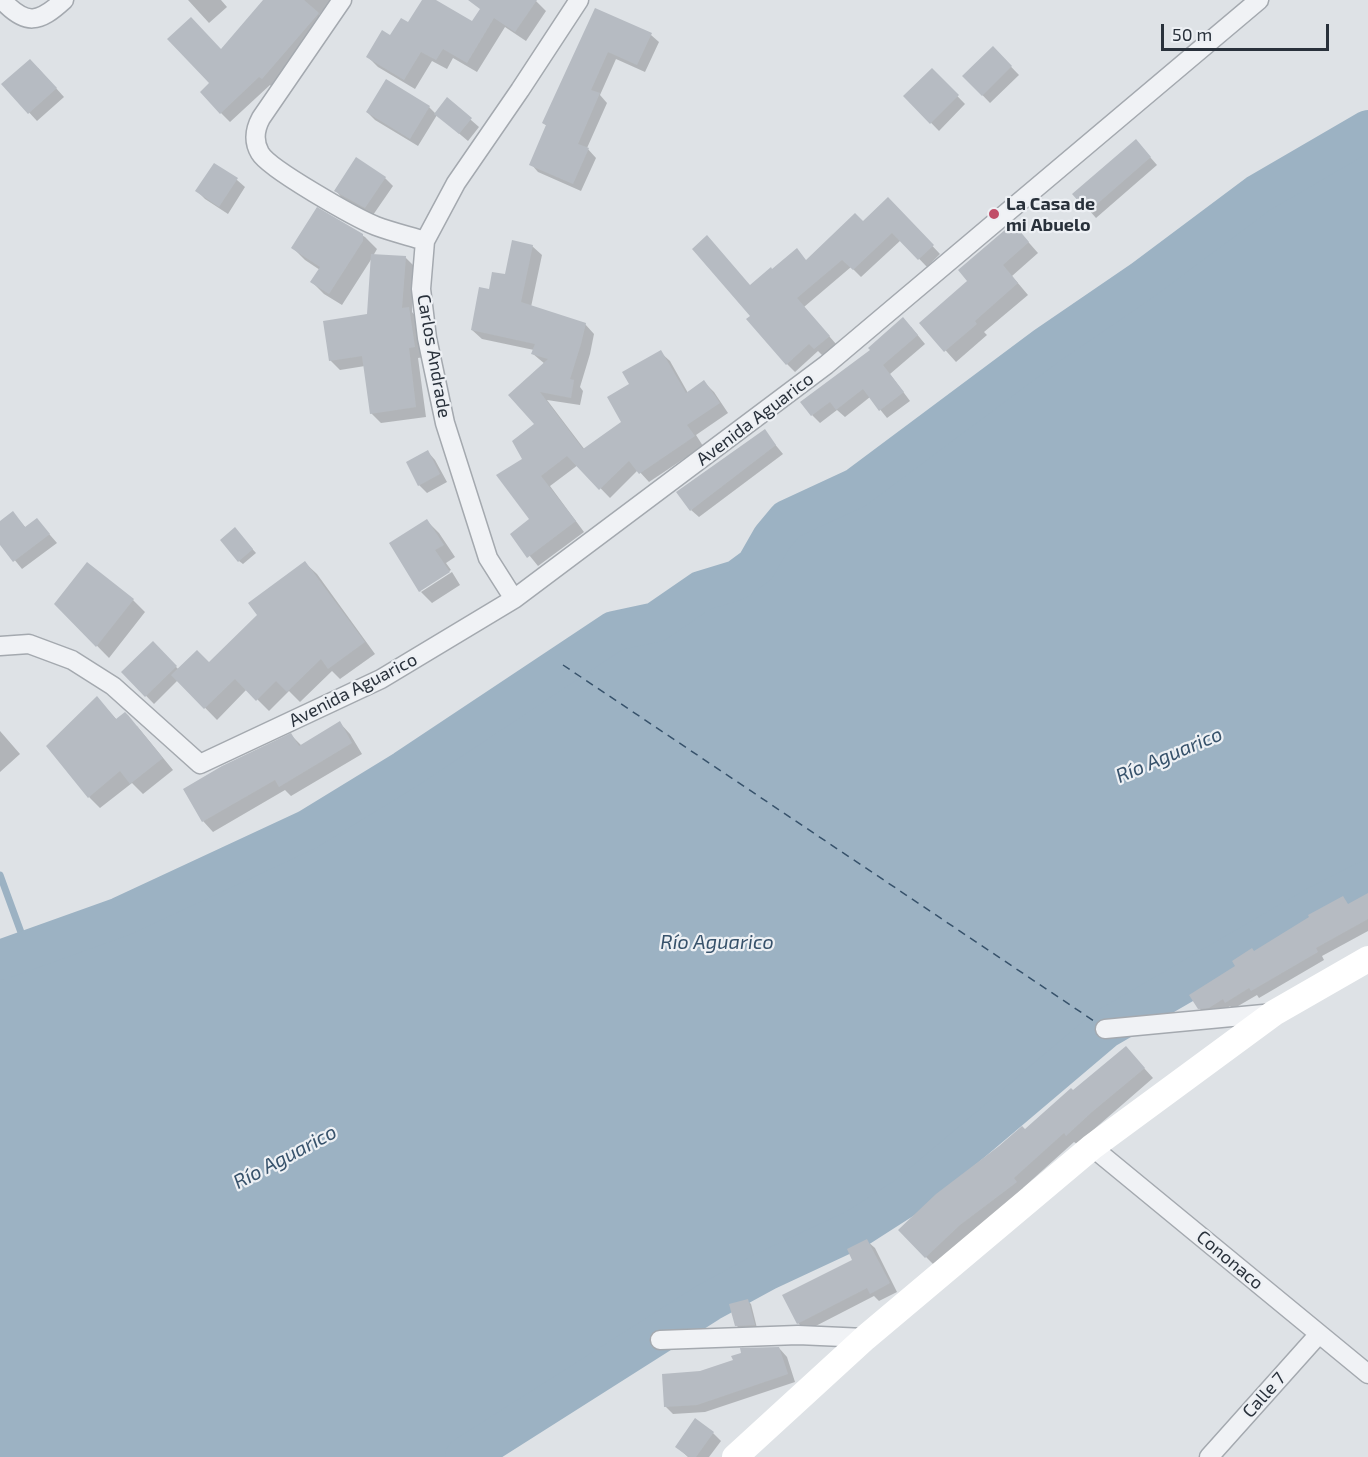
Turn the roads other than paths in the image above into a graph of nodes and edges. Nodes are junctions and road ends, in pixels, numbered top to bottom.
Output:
1 (2, 0) edge
2 (64, 0) edge
3 (342, 0) edge
4 (579, 0) edge
5 (1259, 0) edge
6 (425, 241) junction
7 (514, 599) junction
8 (0, 646) edge
9 (1368, 959) edge
10 (1274, 1012) junction
11 (1105, 1029) dead end
12 (1092, 1147) junction
13 (1319, 1334) junction
14 (865, 1338) junction
15 (660, 1340) dead end
16 (1368, 1374) edge
17 (735, 1457) edge
18 (1209, 1457) edge

1 - 2 street
3 - 6 street
4 - 6 street, Carlos Andrade
5 - 7 street, Avenida Aguarico
6 - 7 street, Carlos Andrade
7 - 8 street, Avenida Aguarico
9 - 10 street
10 - 11 street
10 - 12 street
12 - 13 street, Cononaco
12 - 14 street
13 - 16 street, Cononaco
13 - 18 street, Calle 7
14 - 15 street
14 - 17 street

